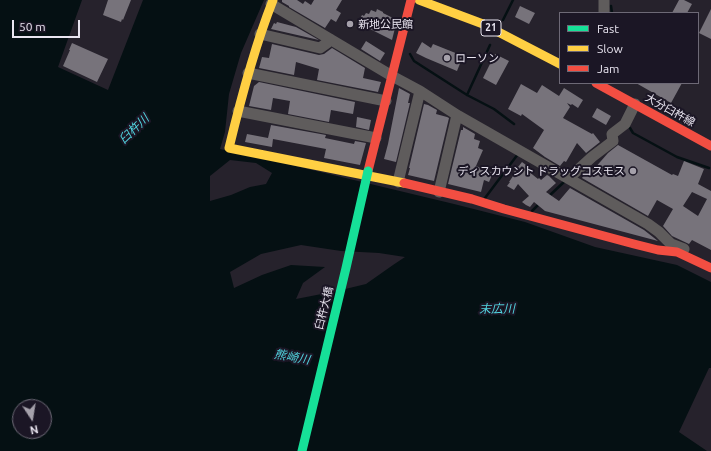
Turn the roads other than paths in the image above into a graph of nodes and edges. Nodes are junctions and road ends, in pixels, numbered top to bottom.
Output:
1 (411, 0) edge
2 (419, 0) edge
3 (604, 0) edge
4 (272, 2) edge
5 (604, 12) edge
6 (260, 34) junction
7 (330, 39) junction
8 (559, 63) edge
9 (248, 73) junction
10 (392, 76) junction
11 (608, 86) edge
12 (420, 91) junction
13 (386, 101) junction
14 (635, 104) junction
15 (238, 111) junction
16 (457, 114) junction
17 (376, 138) junction
18 (711, 146) edge
19 (569, 178) junction
20 (398, 182) junction
21 (440, 192) junction
22 (711, 260) edge
23 (711, 268) edge
24 (302, 451) edge

1 - 10 street, 臼杵大橋
2 - 8 street, 21
3 - 5 street
4 - 6 street
4 - 7 street
6 - 7 street
6 - 9 street
7 - 10 street
9 - 13 street
9 - 15 street
10 - 12 street
10 - 13 street, 臼杵大橋
11 - 14 street, 大分臼杵線
12 - 16 street
12 - 20 street
13 - 17 street, 臼杵大橋
14 - 18 street, 大分臼杵線
14 - 19 street
15 - 17 street
15 - 20 street
16 - 19 street
16 - 21 street
17 - 24 street, 臼杵大橋, bridge
19 - 22 street
20 - 21 street
21 - 23 street

